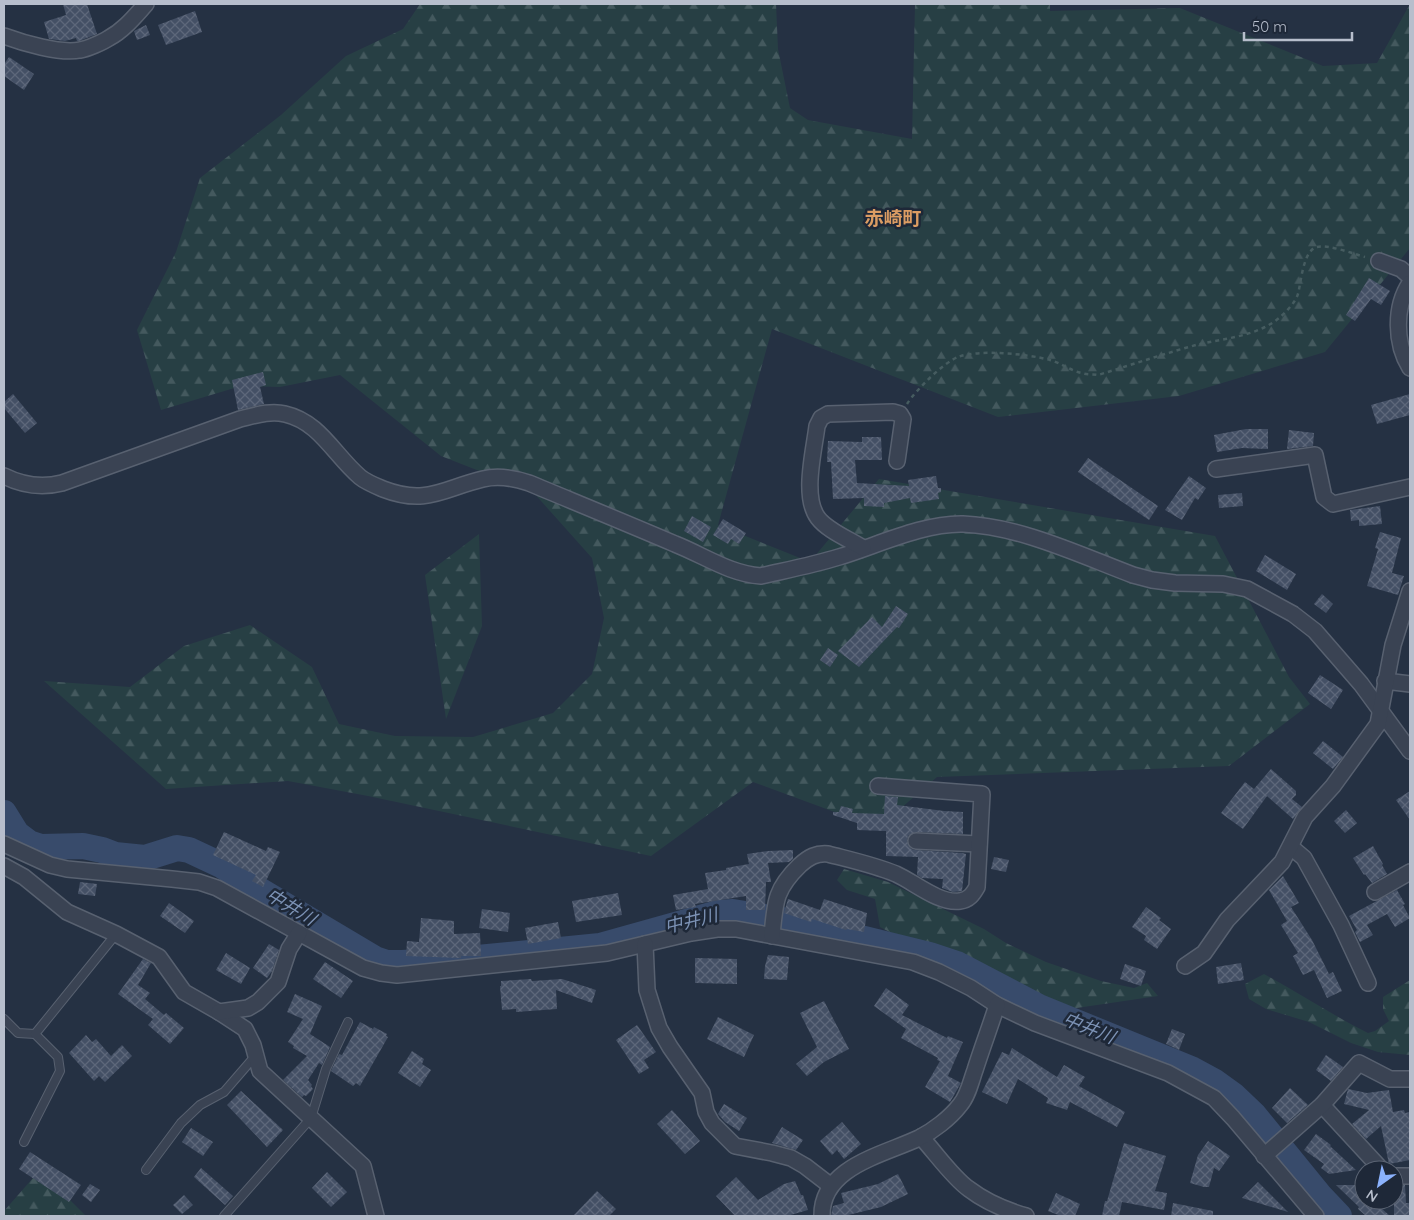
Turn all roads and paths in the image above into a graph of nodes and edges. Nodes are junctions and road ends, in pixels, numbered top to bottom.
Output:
1 (146, 4) edge
2 (4, 36) edge
3 (1379, 261) joint
4 (1410, 276) edge
5 (1410, 283) edge
6 (1410, 368) edge
7 (900, 414) junction
8 (896, 461) dead end
9 (1216, 469) dead end
10 (4, 476) edge
11 (1410, 488) edge
12 (863, 548) junction
13 (1410, 591) edge
14 (1385, 681) junction
15 (1410, 684) edge
16 (1379, 709) junction
17 (1410, 750) edge
18 (878, 786) dead end
19 (916, 841) dead end
20 (4, 844) edge
21 (979, 844) junction
22 (1291, 847) junction
23 (4, 866) edge
24 (1410, 872) edge
25 (1375, 892) dead end
26 (772, 932) junction
27 (299, 933) junction
28 (116, 934) junction
29 (645, 944) junction
30 (1184, 966) dead end
31 (1368, 983) dead end
32 (997, 1005) junction
33 (219, 1012) junction
34 (4, 1019) edge
35 (348, 1022) dead end
36 (35, 1034) junction
37 (256, 1055) junction
38 (1410, 1079) edge
39 (1322, 1105) junction
40 (311, 1118) junction
41 (921, 1137) junction
42 (24, 1142) dead end
43 (1267, 1153) junction
44 (1373, 1160) edge
45 (146, 1170) dead end
46 (831, 1186) junction
47 (1307, 1213) edge
48 (224, 1216) edge
49 (376, 1216) edge
50 (822, 1216) edge
51 (1026, 1216) edge

1 - 2 street
3 - 4 street
3 - 7 path
5 - 6 street
7 - 8 street
7 - 12 street
9 - 11 street
10 - 12 street
12 - 16 street
13 - 14 street
14 - 15 street
14 - 16 street
16 - 17 street
16 - 22 street
18 - 21 street
19 - 21 street
20 - 27 street
21 - 26 street
22 - 30 street
22 - 31 street
23 - 28 street
24 - 25 street
26 - 29 street
26 - 32 street
27 - 29 street
27 - 33 street
28 - 33 street
28 - 36 lane
29 - 46 street
32 - 41 street
32 - 43 street
33 - 37 street
34 - 36 lane
35 - 40 lane
36 - 42 lane
37 - 40 street
37 - 45 lane
38 - 39 street
39 - 43 street
39 - 44 street
40 - 48 lane
40 - 49 street
41 - 46 street
41 - 51 street
43 - 47 street
46 - 50 street

